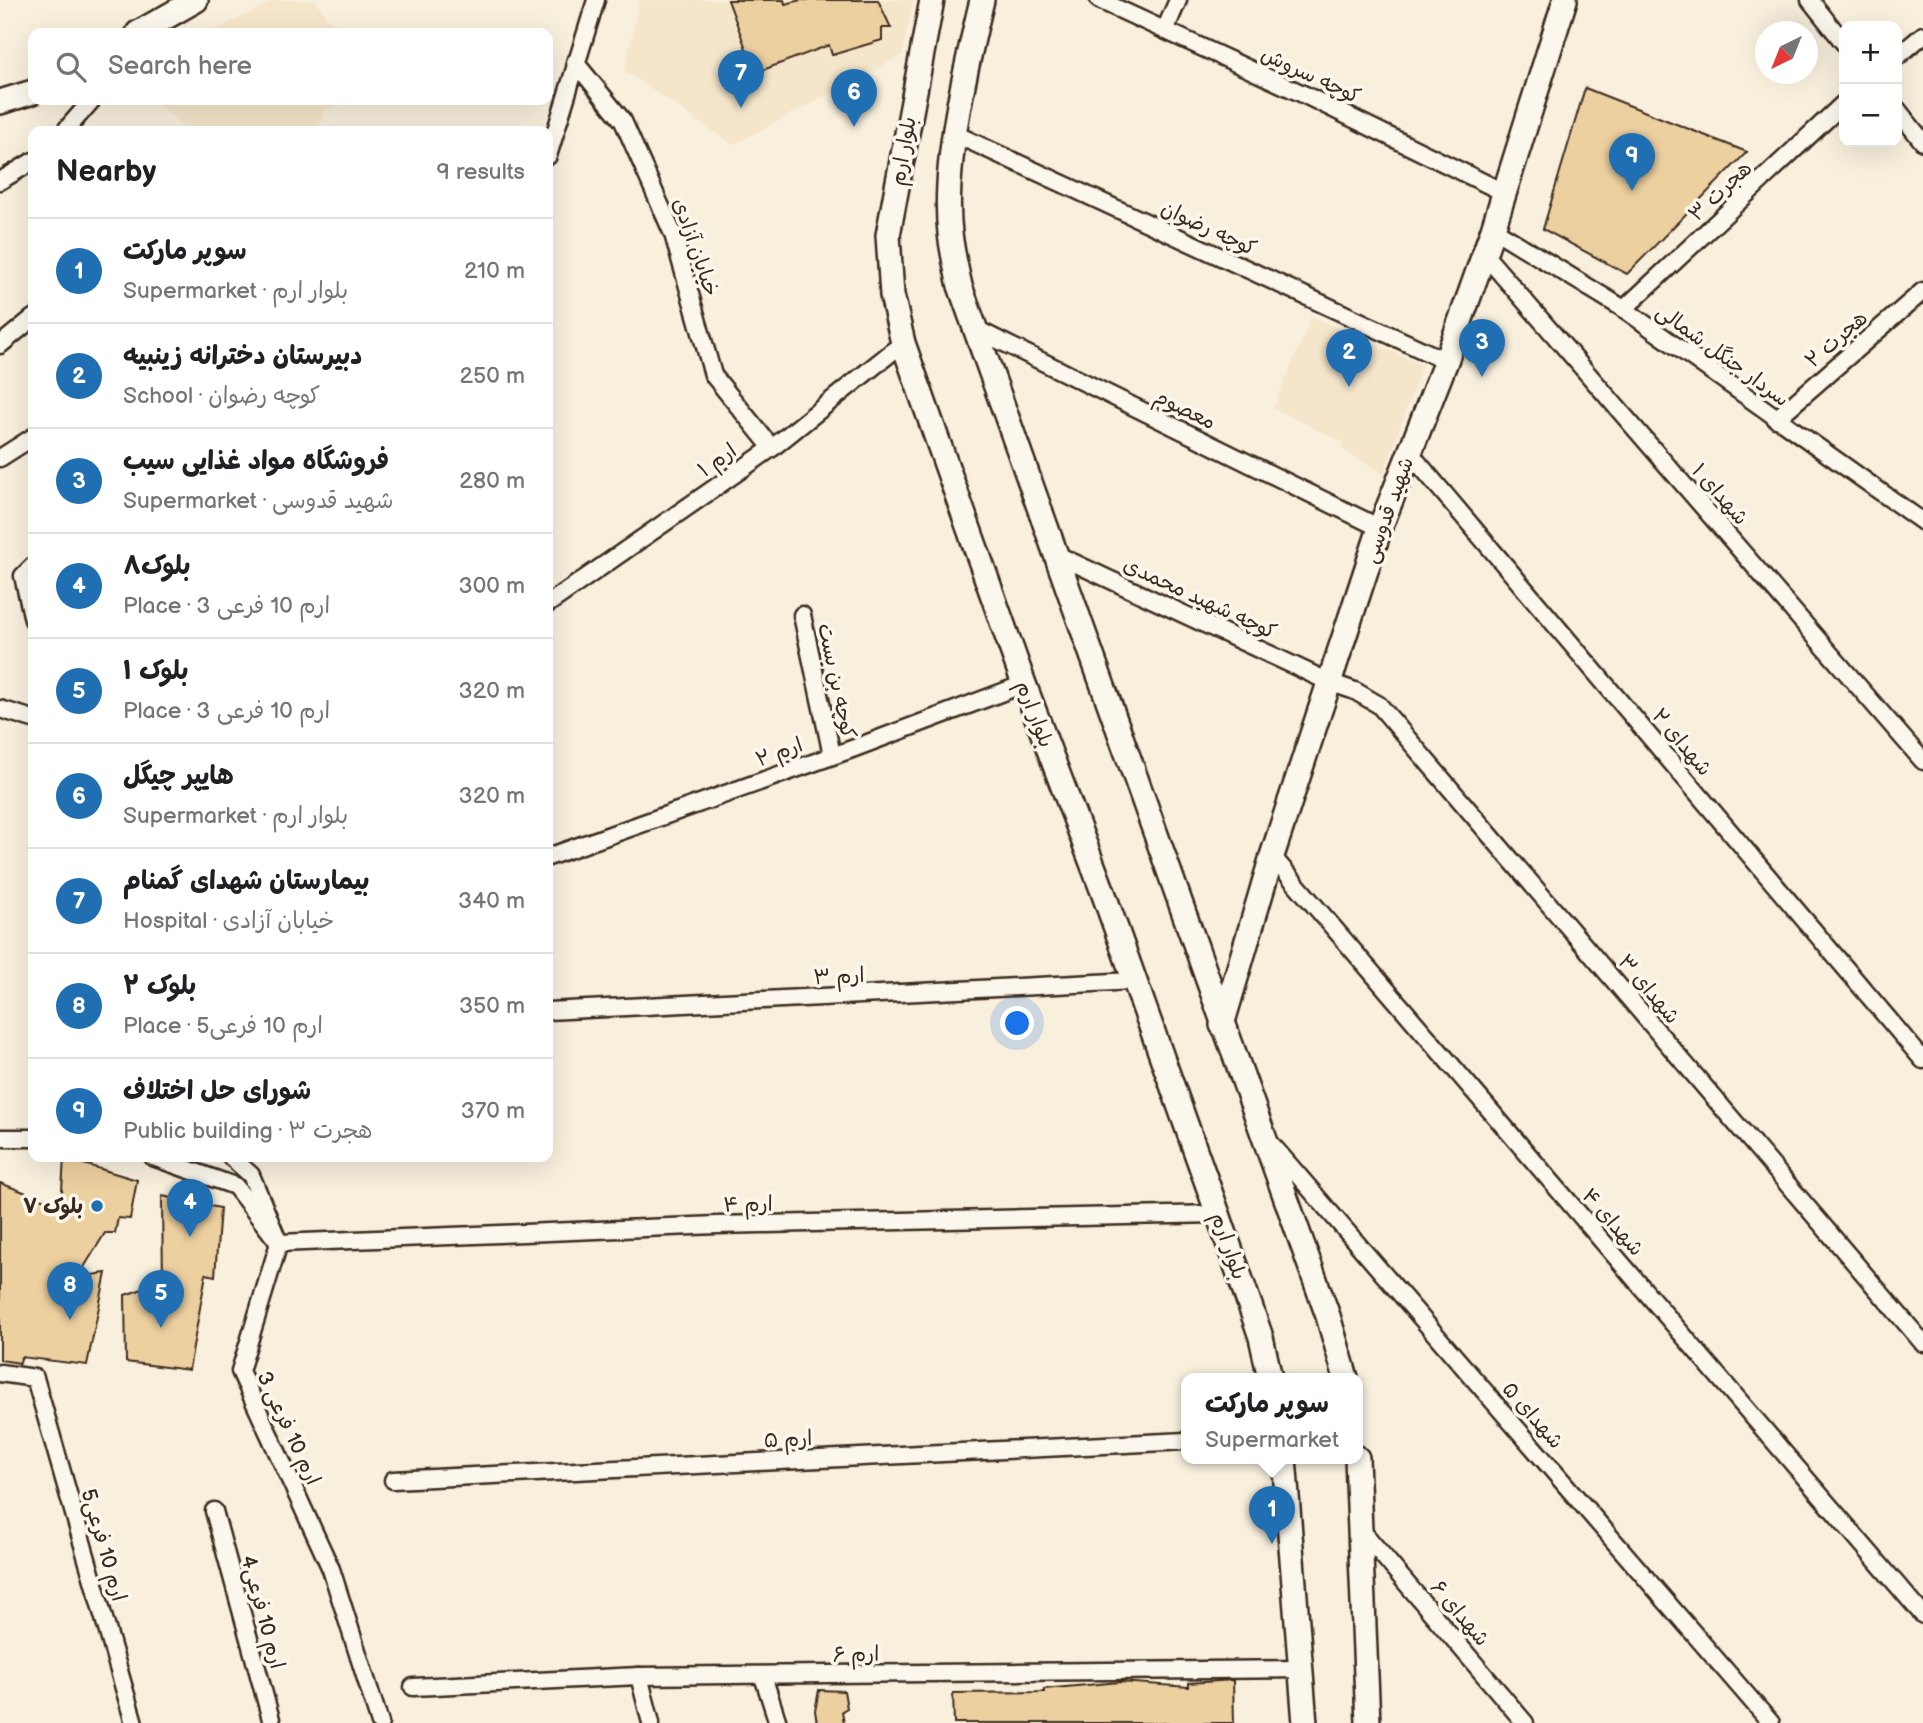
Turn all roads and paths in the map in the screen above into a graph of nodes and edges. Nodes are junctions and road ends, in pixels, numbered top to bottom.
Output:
1 (196, 0) edge
2 (596, 0) edge
3 (932, 0) edge
4 (944, 0) edge
5 (982, 0) edge
6 (991, 0) edge
7 (1099, 0) edge
8 (1178, 0) edge
9 (1566, 0) edge
10 (1810, 0) edge
11 (149, 28) edge
12 (1165, 30) junction
13 (1923, 35) edge
14 (924, 36) junction
15 (1839, 37) edge
16 (973, 40) junction
17 (1902, 53) edge
18 (575, 62) junction
19 (28, 94) edge
20 (0, 102) edge
21 (88, 105) edge
22 (1839, 108) edge
23 (1902, 115) edge
24 (69, 126) edge
25 (955, 134) junction
26 (553, 139) edge
27 (1923, 142) edge
28 (28, 164) edge
29 (0, 181) edge
30 (1503, 192) junction
31 (1493, 229) junction
32 (1484, 254) junction
33 (1923, 291) edge
34 (1624, 309) junction
35 (28, 322) edge
36 (972, 327) junction
37 (903, 343) junction
38 (0, 345) edge
39 (1446, 361) junction
40 (1776, 419) junction
41 (28, 440) edge
42 (772, 448) junction
43 (1409, 452) junction
44 (0, 457) edge
45 (1923, 522) edge
46 (1380, 528) junction
47 (1053, 553) junction
48 (28, 571) edge
49 (553, 601) edge
50 (28, 602) edge
51 (802, 615) dead end
52 (1329, 682) junction
53 (1024, 684) junction
54 (0, 709) edge
55 (28, 717) edge
56 (832, 755) junction
57 (1923, 761) edge
58 (553, 855) edge
59 (1272, 856) junction
60 (1133, 981) junction
61 (553, 1011) edge
62 (1222, 1025) junction
63 (1923, 1060) edge
64 (1262, 1134) junction
65 (0, 1138) edge
66 (28, 1138) edge
67 (167, 1162) edge
68 (237, 1162) edge
69 (1218, 1214) junction
70 (279, 1243) junction
71 (1923, 1343) edge
72 (0, 1373) edge
73 (1269, 1373) edge
74 (1345, 1373) edge
75 (1181, 1441) edge
76 (1284, 1464) edge
77 (1357, 1464) edge
78 (393, 1479) dead end
79 (214, 1511) dead end
80 (1362, 1531) junction
81 (1923, 1615) edge
82 (1300, 1670) junction
83 (639, 1676) junction
84 (763, 1676) junction
85 (413, 1687) dead end
86 (134, 1723) edge
87 (272, 1723) edge
88 (380, 1723) edge
89 (651, 1723) edge
90 (778, 1723) edge
91 (1305, 1723) edge
92 (1368, 1723) edge
93 (1525, 1723) edge
94 (1772, 1723) edge

1 - 11 main road
2 - 18 street
3 - 14 main road, بلوار ارم
4 - 14 main road
5 - 16 main road
6 - 16 main road
7 - 12 street, کوچه سروش
8 - 12 street
9 - 30 main road, شهید قدوسی
10 - 15 street
12 - 30 street, کوچه سروش
13 - 17 street
14 - 37 main road, بلوار ارم
16 - 25 main road
18 - 26 street
18 - 42 street, خیابان آزادی
19 - 20 main road
21 - 24 street
22 - 34 street, هجرت ۳
23 - 27 street
25 - 36 main road
25 - 39 street, کوچه رضوان
28 - 29 street
30 - 31 main road, شهید قدوسی
31 - 32 main road, شهید قدوسی
31 - 34 street, سردار جنگل شمالی
32 - 39 main road, شهید قدوسی
32 - 57 street, شهدای ۱
33 - 40 street, هجرت ۲
34 - 40 street, سردار جنگل شمالی
35 - 38 street
36 - 46 street, معصوم
36 - 47 main road
37 - 42 street, ارم ۱
37 - 53 main road, بلوار ارم
39 - 43 main road, شهید قدوسی
40 - 45 street, سردار جنگل شمالی
41 - 44 street
42 - 49 street, ارم ۱
43 - 46 main road, شهید قدوسی
43 - 63 street, شهدای ۲
46 - 52 main road, شهید قدوسی
47 - 52 street, کوچه شهید محمدی
47 - 62 main road
48 - 50 street
51 - 56 street, کوچه بن بست
52 - 59 main road, شهید قدوسی
52 - 71 street, شهدای ۳
53 - 56 street, ارم ۲
53 - 60 main road, بلوار ارم
54 - 55 street
56 - 58 street, ارم ۲
59 - 62 main road, شهید قدوسی
59 - 81 street, شهدای ۴
60 - 61 street, ارم ۳
60 - 69 main road, بلوار ارم
62 - 64 main road
64 - 74 main road
64 - 94 street, شهدای ۵
65 - 66 street
67 - 70 street
68 - 70 street
69 - 70 street, ارم ۴
69 - 73 main road, بلوار ارم
70 - 88 street, ارم 10 فرعی 3
72 - 86 street, ارم 10 فرعی5
75 - 78 street, ارم ۵
76 - 82 main road
77 - 80 main road
79 - 87 street, ارم 10 فرعی4
80 - 92 main road
80 - 93 street, شهدای ۶
82 - 84 street, ارم ۶
82 - 91 main road
83 - 84 street, ارم ۶
83 - 85 street, ارم ۶
83 - 89 street
84 - 90 street

